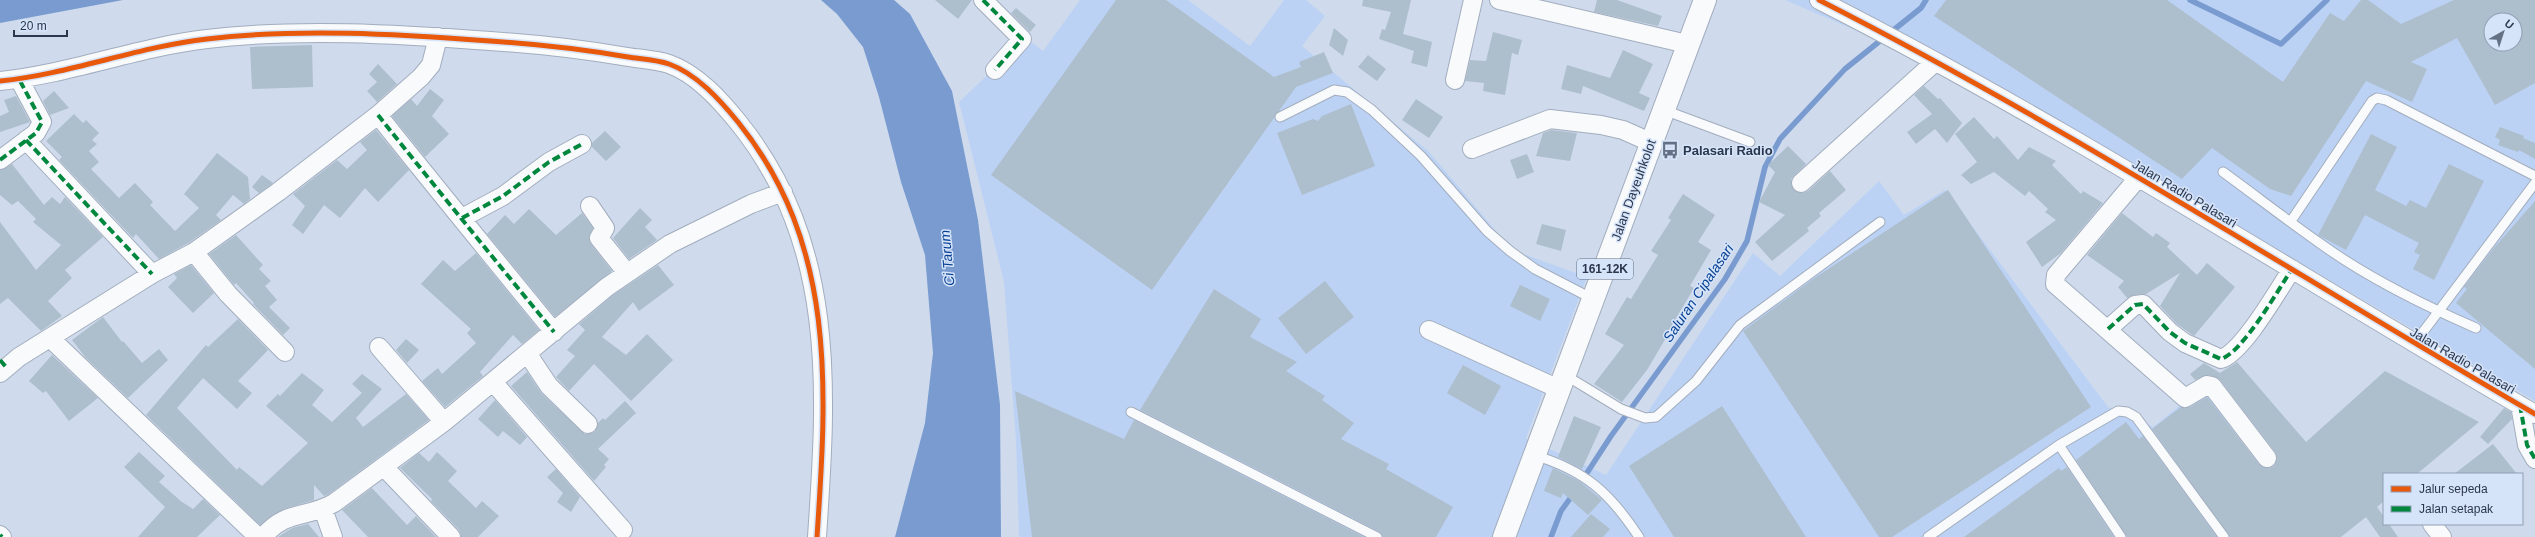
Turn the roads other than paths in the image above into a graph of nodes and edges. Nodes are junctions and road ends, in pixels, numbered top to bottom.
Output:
1 (983, 0) edge
2 (1472, 0) edge
3 (1499, 0) edge
4 (1705, 0) edge
5 (1819, 0) edge
6 (438, 37) junction
7 (1687, 44) junction
8 (1935, 62) junction
9 (995, 70) dead end
10 (19, 79) junction
11 (1455, 80) dead end
12 (0, 81) edge
13 (1662, 110) junction
14 (378, 115) junction
15 (1280, 118) dead end
16 (26, 140) junction
17 (1650, 142) junction
18 (1750, 142) dead end
19 (582, 144) dead end
20 (1472, 149) dead end
21 (0, 160) edge
22 (2223, 172) dead end
23 (2535, 176) edge
24 (2138, 178) junction
25 (1801, 183) dead end
26 (2535, 183) edge
27 (783, 192) junction
28 (590, 206) dead end
29 (462, 218) junction
30 (2291, 221) junction
31 (1880, 222) dead end
32 (194, 252) junction
33 (2292, 269) junction
34 (626, 273) junction
35 (152, 274) junction
36 (1594, 299) junction
37 (2439, 312) junction
38 (2476, 328) dead end
39 (2108, 329) junction
40 (1430, 330) dead end
41 (554, 332) junction
42 (50, 338) junction
43 (2414, 344) junction
44 (379, 347) dead end
45 (285, 352) dead end
46 (527, 353) junction
47 (2, 367) edge
48 (493, 382) junction
49 (1562, 382) junction
50 (2527, 410) edge
51 (1131, 412) dead end
52 (444, 422) junction
53 (588, 424) dead end
54 (2059, 445) junction
55 (1534, 455) junction
56 (2267, 458) dead end
57 (2535, 458) edge
58 (384, 467) junction
59 (323, 509) junction
60 (2433, 525) edge
61 (623, 530) dead end
62 (258, 537) edge
63 (263, 537) edge
64 (333, 537) edge
65 (451, 537) edge
66 (817, 537) edge
67 (1376, 537) edge
68 (1504, 537) edge
69 (1639, 537) edge
70 (1928, 537) edge
71 (2122, 537) edge
72 (2224, 537) edge
73 (2442, 537) edge

1 - 9 street
2 - 11 street
3 - 7 street
4 - 7 main road, Jalan Dayeuhkolot / 161-12K
5 - 8 street, Jalan Radio Palasari
6 - 10 street
6 - 14 street
6 - 27 street
7 - 13 main road, Jalan Dayeuhkolot / 161-12K
8 - 24 street, Jalan Radio Palasari
8 - 25 street
10 - 12 street
10 - 16 street
13 - 17 main road, Jalan Dayeuhkolot / 161-12K
13 - 18 lane
14 - 29 street
14 - 32 street
15 - 36 lane
16 - 21 street
16 - 35 street
17 - 20 street
17 - 36 main road, Jalan Dayeuhkolot / 161-12K
19 - 29 street
22 - 30 lane
23 - 30 lane
24 - 33 street, Jalan Radio Palasari
24 - 39 street
26 - 37 lane
27 - 34 street
27 - 66 street
28 - 34 street
29 - 41 street
30 - 37 lane
31 - 49 lane
32 - 35 street
32 - 45 street
33 - 39 street
33 - 43 street, Jalan Radio Palasari
34 - 41 street
35 - 42 street
36 - 49 main road, Jalan Dayeuhkolot / 161-12K
37 - 38 lane
37 - 43 lane
39 - 56 street
40 - 49 street
41 - 46 street
42 - 47 street
42 - 62 street
43 - 50 street, Jalan Radio Palasari
44 - 52 street
46 - 48 street
46 - 53 street
48 - 52 street
48 - 61 street
49 - 55 main road, Jalan Dayeuhkolot / 161-12K
50 - 57 street
51 - 67 lane
52 - 58 street
54 - 70 lane
54 - 71 lane
54 - 72 lane
55 - 68 main road, Jalan Dayeuhkolot / 161-12K
55 - 69 lane
58 - 59 street
58 - 65 street
59 - 63 street
59 - 64 street
60 - 73 street

